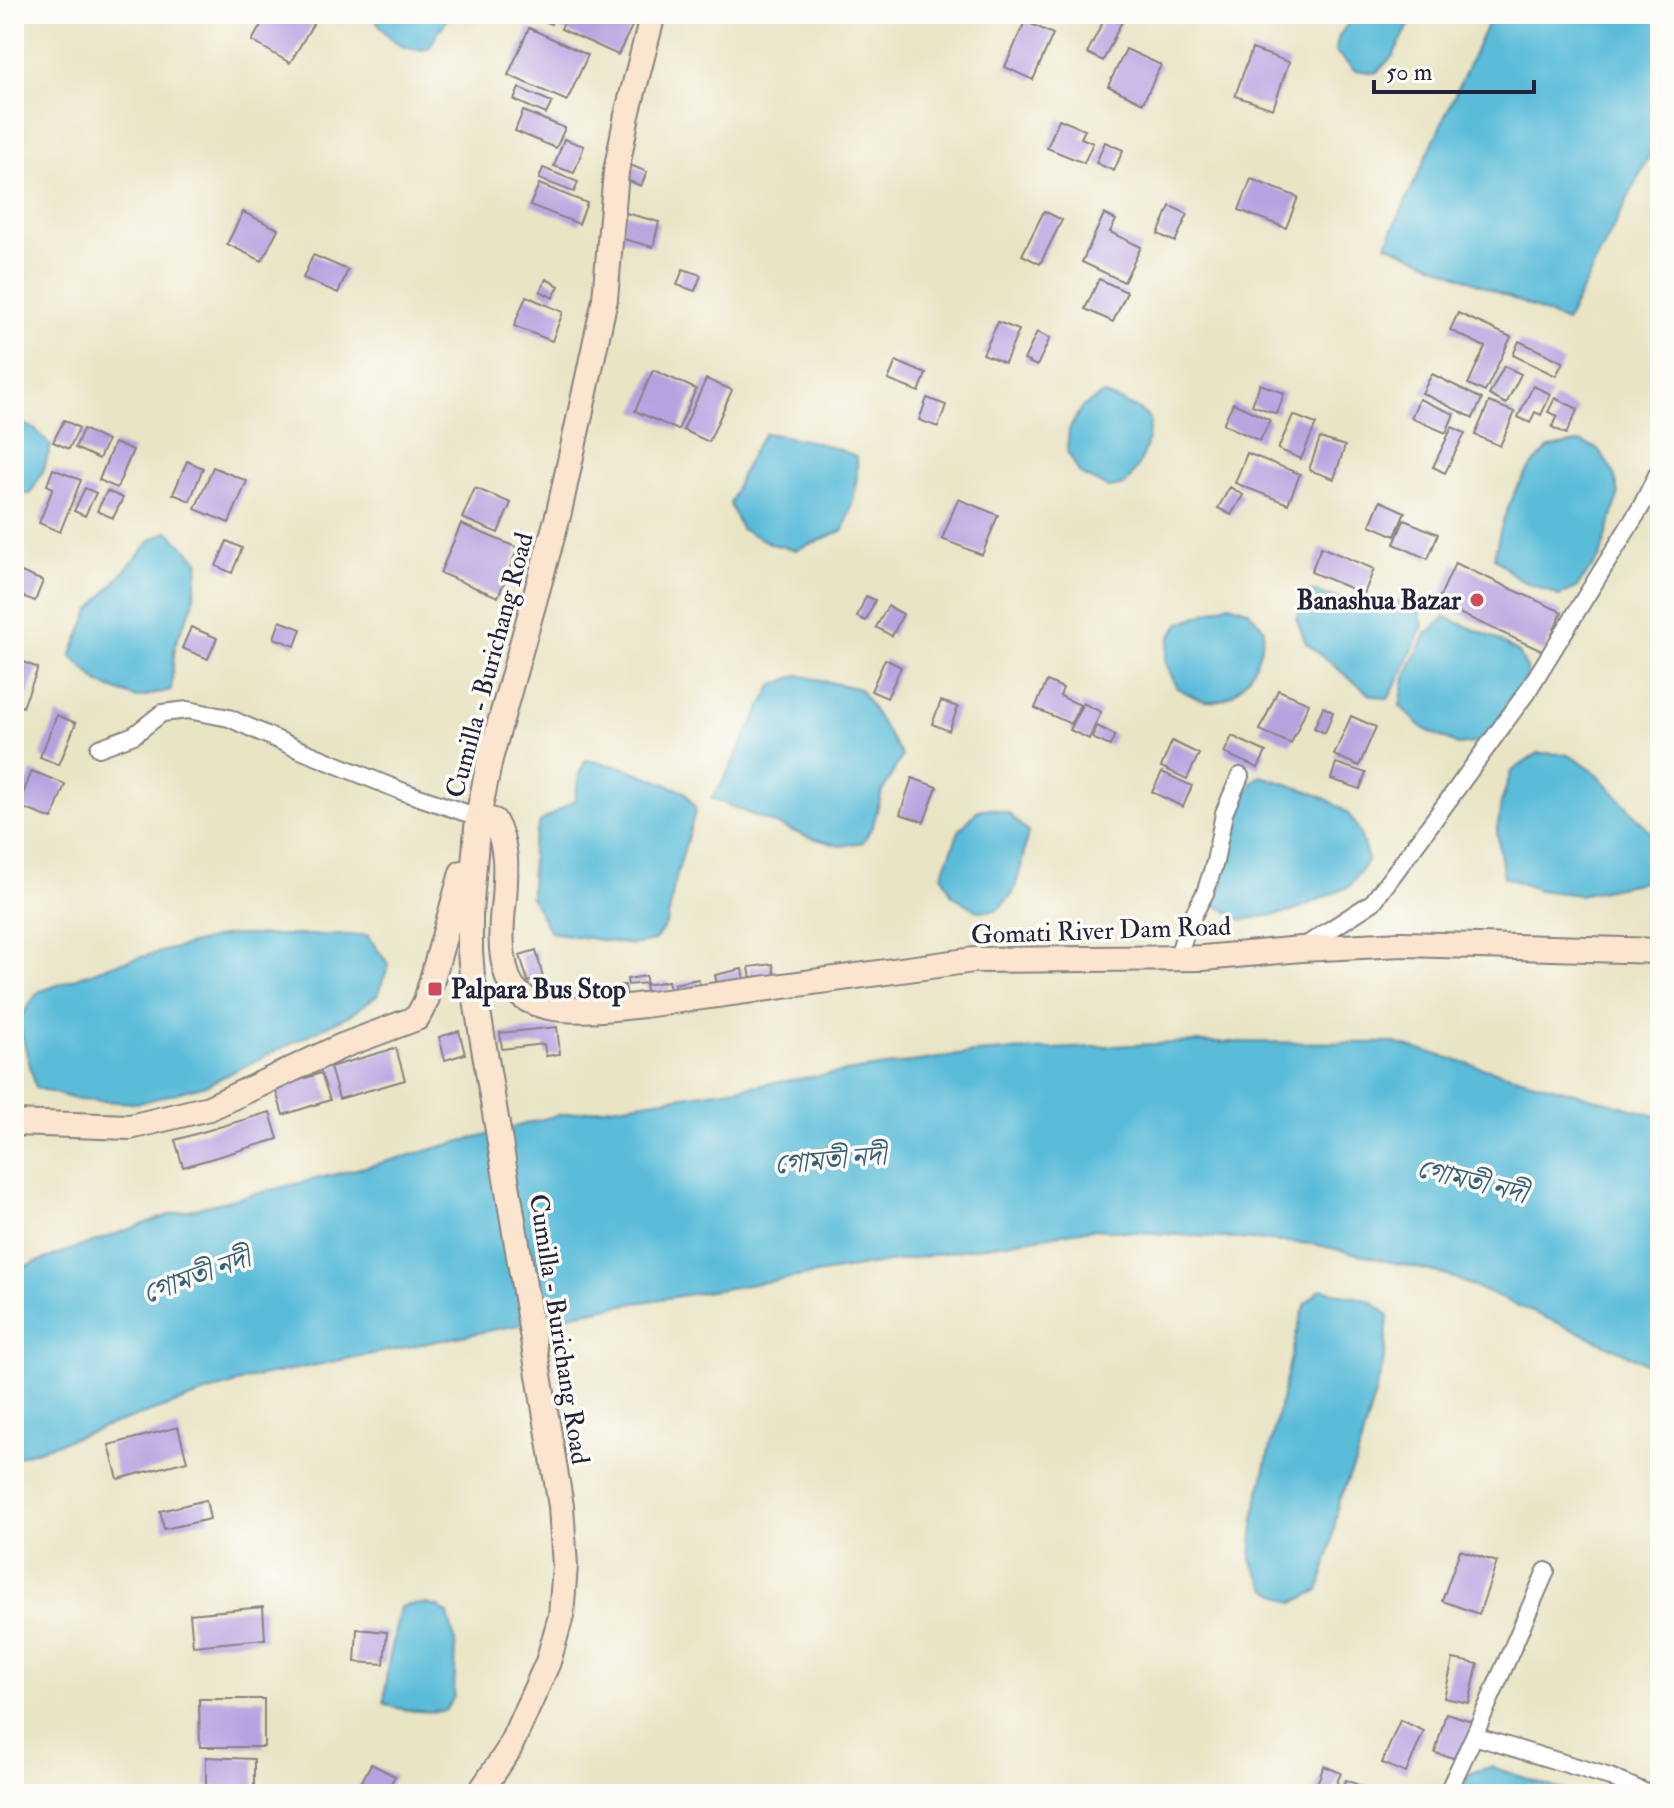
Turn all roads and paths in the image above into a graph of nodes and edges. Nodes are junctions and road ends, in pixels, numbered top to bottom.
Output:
1 (653, 14) edge
2 (1660, 469) edge
3 (99, 748) dead end
4 (1240, 776) dead end
5 (478, 817) junction
6 (1301, 949) junction
7 (1660, 951) edge
8 (1177, 958) junction
9 (14, 1123) edge
10 (1546, 1571) dead end
11 (1474, 1736) junction
12 (479, 1794) edge
13 (1447, 1794) edge
14 (1649, 1794) edge

1 - 5 main road, Cumilla - Burichang Road
2 - 6 street
3 - 5 street
4 - 8 street
5 - 8 main road, Gomati River Dam Road
5 - 9 main road
5 - 12 main road, Cumilla - Burichang Road
6 - 7 main road, Gomati River Dam Road
6 - 8 main road, Gomati River Dam Road
10 - 11 street
11 - 13 street
11 - 14 street

